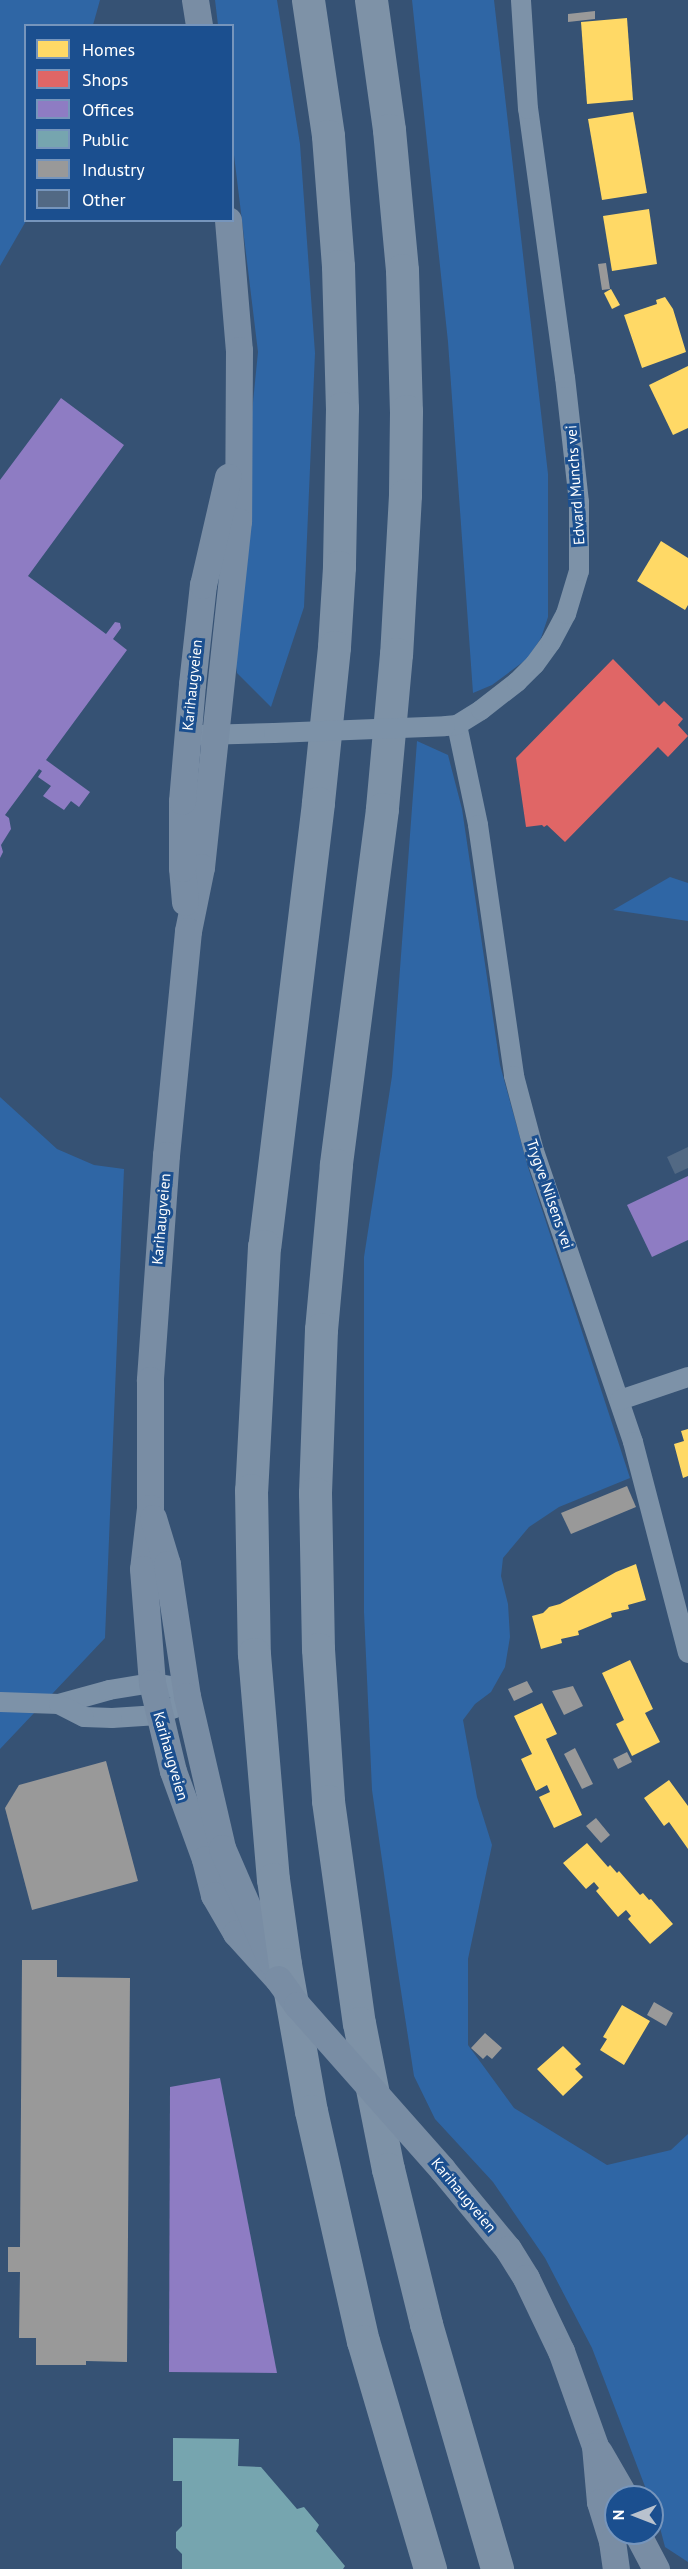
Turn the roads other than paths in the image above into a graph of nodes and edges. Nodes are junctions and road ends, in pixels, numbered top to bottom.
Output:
1 (195, 0) edge
2 (308, 0) edge
3 (371, 0) edge
4 (521, 0) edge
5 (199, 24) edge
6 (228, 222) edge
7 (237, 444) junction
8 (451, 725) junction
9 (187, 735) junction
10 (215, 735) junction
11 (188, 931) junction
12 (688, 1377) edge
13 (620, 1400) junction
14 (150, 1508) junction
15 (688, 1653) edge
16 (152, 1683) junction
17 (187, 1696) junction
18 (0, 1702) edge
19 (59, 1704) junction
20 (158, 1715) junction
21 (278, 1979) junction
22 (595, 2446) junction
23 (618, 2485) edge
24 (643, 2545) edge
25 (430, 2569) edge
26 (497, 2569) edge
27 (616, 2569) edge
28 (656, 2569) edge

1 - 5 main road
2 - 25 highway
3 - 26 highway
4 - 8 street, Edvard Munchs vei
6 - 7 main road, Karihaugveien
7 - 9 main road, Karihaugveien
7 - 10 main road, Karihaugveien
8 - 10 street, bridge
8 - 13 street, Trygve Nilsens vei
9 - 10 street
9 - 11 main road, Karihaugveien
10 - 11 main road, Karihaugveien
11 - 14 main road, Karihaugveien
12 - 13 street
13 - 15 street, Trygve Nilsens vei
14 - 16 main road, Karihaugveien
14 - 17 main road, Karihaugveien
16 - 17 street
16 - 19 street
16 - 20 main road, Karihaugveien
17 - 20 street
17 - 21 main road, Karihaugveien
18 - 19 street
19 - 20 street
20 - 21 main road, Karihaugveien
21 - 22 main road, Karihaugveien, bridge
22 - 23 main road, Karihaugveien
22 - 27 main road, Karihaugveien
24 - 28 main road

